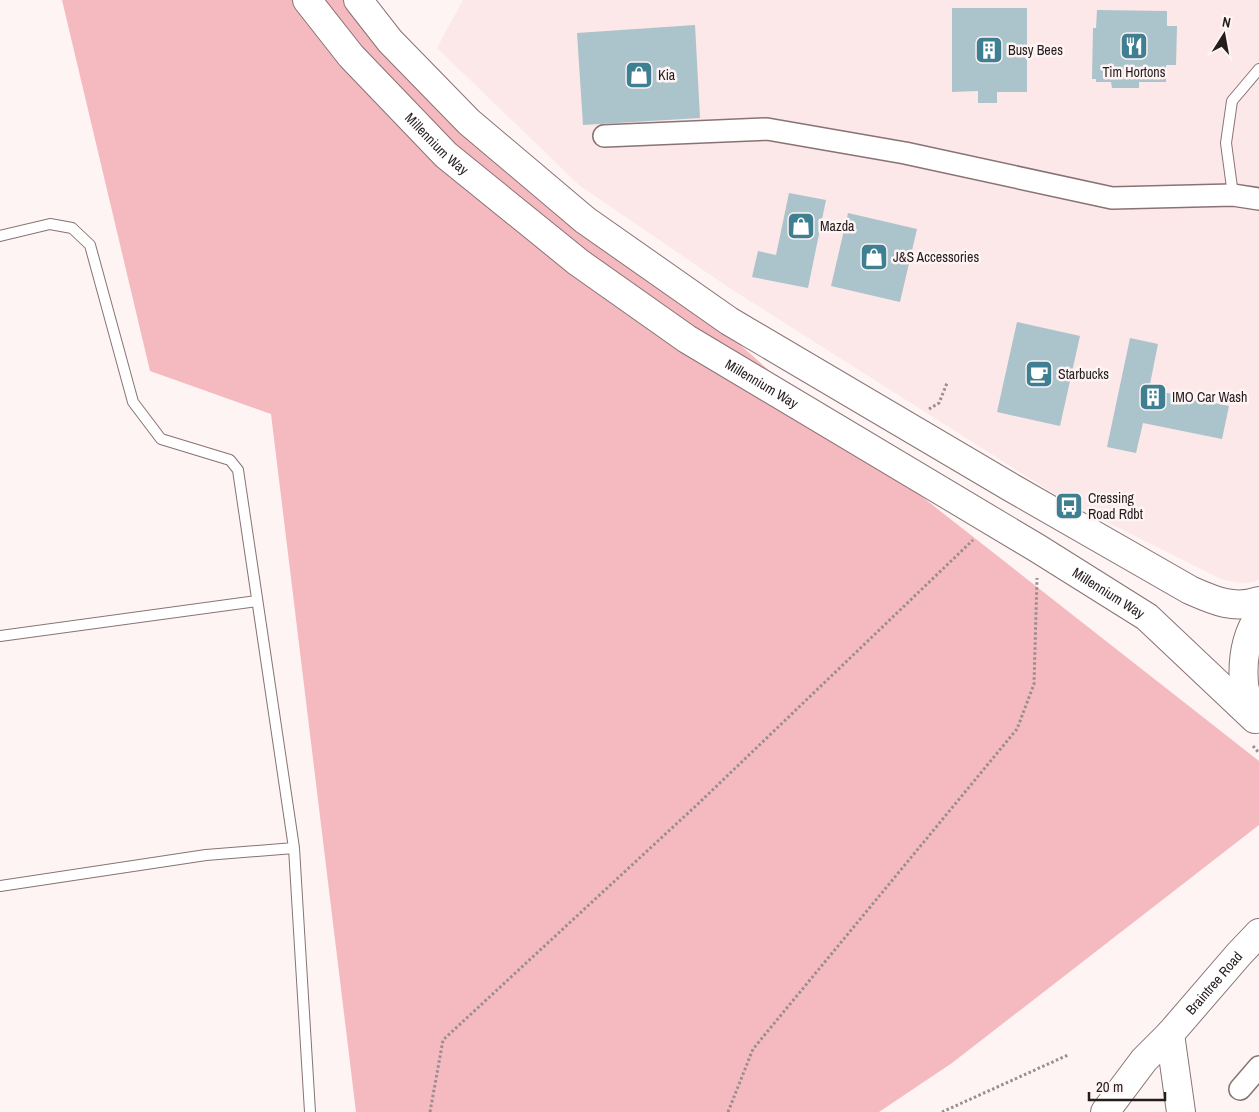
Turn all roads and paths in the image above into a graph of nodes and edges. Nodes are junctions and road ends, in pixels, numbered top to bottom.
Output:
1 (307, 0) edge
2 (358, 0) edge
3 (1259, 69) edge
4 (604, 136) dead end
5 (1233, 195) junction
6 (1259, 199) edge
7 (0, 236) edge
8 (947, 384) dead end
9 (924, 411) dead end
10 (994, 522) junction
11 (1037, 548) junction
12 (257, 601) junction
13 (1259, 601) edge
14 (1259, 616) edge
15 (0, 636) edge
16 (1257, 721) edge
17 (294, 848) junction
18 (0, 886) edge
19 (1259, 933) edge
20 (1170, 1034) junction
21 (1068, 1055) dead end
22 (1259, 1067) edge
23 (1240, 1089) dead end
24 (310, 1112) edge
25 (430, 1112) edge
26 (728, 1112) edge
27 (942, 1112) edge
28 (1104, 1112) edge
29 (1180, 1112) edge

1 - 10 main road, Millennium Way
2 - 13 main road
3 - 5 lane
4 - 5 street
5 - 6 street
7 - 12 lane
8 - 9 path
10 - 11 main road, Millennium Way
10 - 25 path
11 - 16 main road, Millennium Way
11 - 26 path
12 - 15 lane
12 - 17 lane
14 - 16 main road
17 - 18 lane
17 - 24 lane
19 - 20 main road, Braintree Road
20 - 28 main road, Braintree Road
20 - 29 main road
21 - 27 path
22 - 23 street

